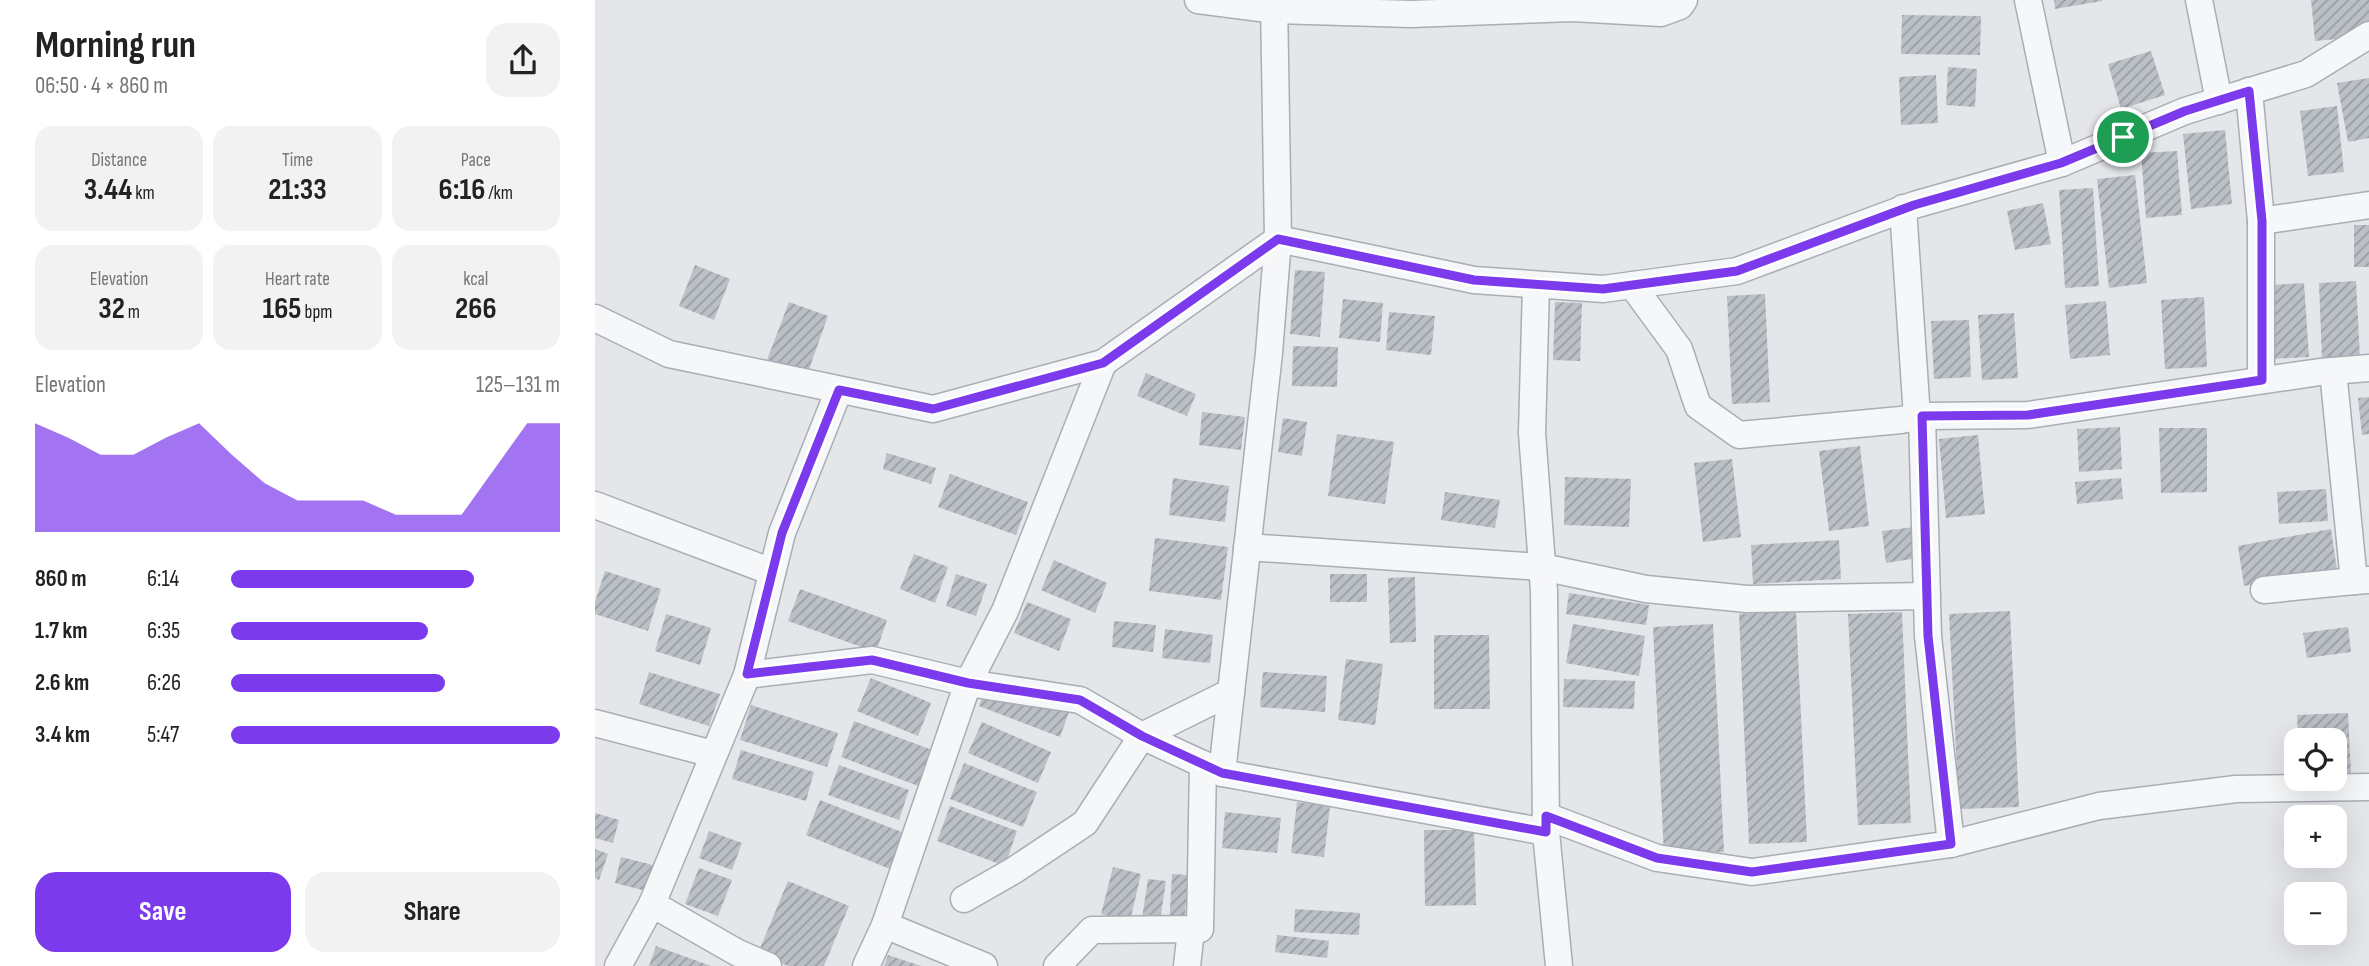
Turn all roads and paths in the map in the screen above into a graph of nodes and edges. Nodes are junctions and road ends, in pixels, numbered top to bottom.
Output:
1 (1198, 0) edge
2 (1684, 0) edge
3 (2028, 0) edge
4 (2199, 0) edge
5 (1275, 5) edge
6 (2369, 35) edge
7 (2249, 91) junction
8 (2219, 101) junction
9 (2061, 163) junction
10 (2369, 205) edge
11 (1903, 208) junction
12 (2262, 221) junction
13 (1278, 239) junction
14 (1536, 285) junction
15 (1632, 285) junction
16 (595, 318) edge
17 (1103, 363) junction
18 (2369, 368) edge
19 (2333, 371) junction
20 (2262, 380) junction
21 (839, 390) junction
22 (1920, 417) junction
23 (595, 505) edge
24 (1247, 547) junction
25 (1542, 568) junction
26 (772, 572) junction
27 (2362, 580) edge
28 (2264, 590) dead end
29 (1927, 596) junction
30 (747, 674) junction
31 (968, 683) junction
32 (1231, 691) junction
33 (595, 723) edge
34 (1142, 736) junction
35 (713, 754) junction
36 (1212, 769) junction
37 (2369, 787) edge
38 (1546, 824) junction
39 (1951, 844) junction
40 (964, 898) dead end
41 (652, 904) junction
42 (885, 925) junction
43 (1191, 930) junction
44 (618, 966) edge
45 (768, 966) edge
46 (866, 966) edge
47 (984, 966) edge
48 (1057, 966) edge
49 (1187, 966) edge
50 (1559, 966) edge

1 - 5 street
2 - 5 street
3 - 9 street
4 - 8 street
5 - 13 street
6 - 7 street
7 - 8 street
7 - 12 street
8 - 9 street
9 - 11 street
10 - 12 street
11 - 15 street
11 - 22 street
12 - 20 street
13 - 14 street
13 - 17 street
13 - 24 street
14 - 15 street
14 - 25 street
15 - 22 street
16 - 21 street
17 - 21 street
17 - 31 street
18 - 19 street
19 - 20 street
19 - 27 street
20 - 22 street
21 - 26 street
22 - 29 street
23 - 26 street
24 - 25 street
24 - 32 street
25 - 29 street
25 - 38 street
26 - 30 street
27 - 28 street
29 - 39 street
30 - 31 street
30 - 35 street
31 - 34 street
31 - 42 street
32 - 34 street
32 - 36 street
33 - 35 street
34 - 36 street
34 - 40 street
35 - 41 street
36 - 38 street
36 - 43 street
37 - 39 street
38 - 39 street
38 - 50 street
41 - 44 street
41 - 45 street
42 - 46 street
42 - 47 street
43 - 48 street
43 - 49 street

